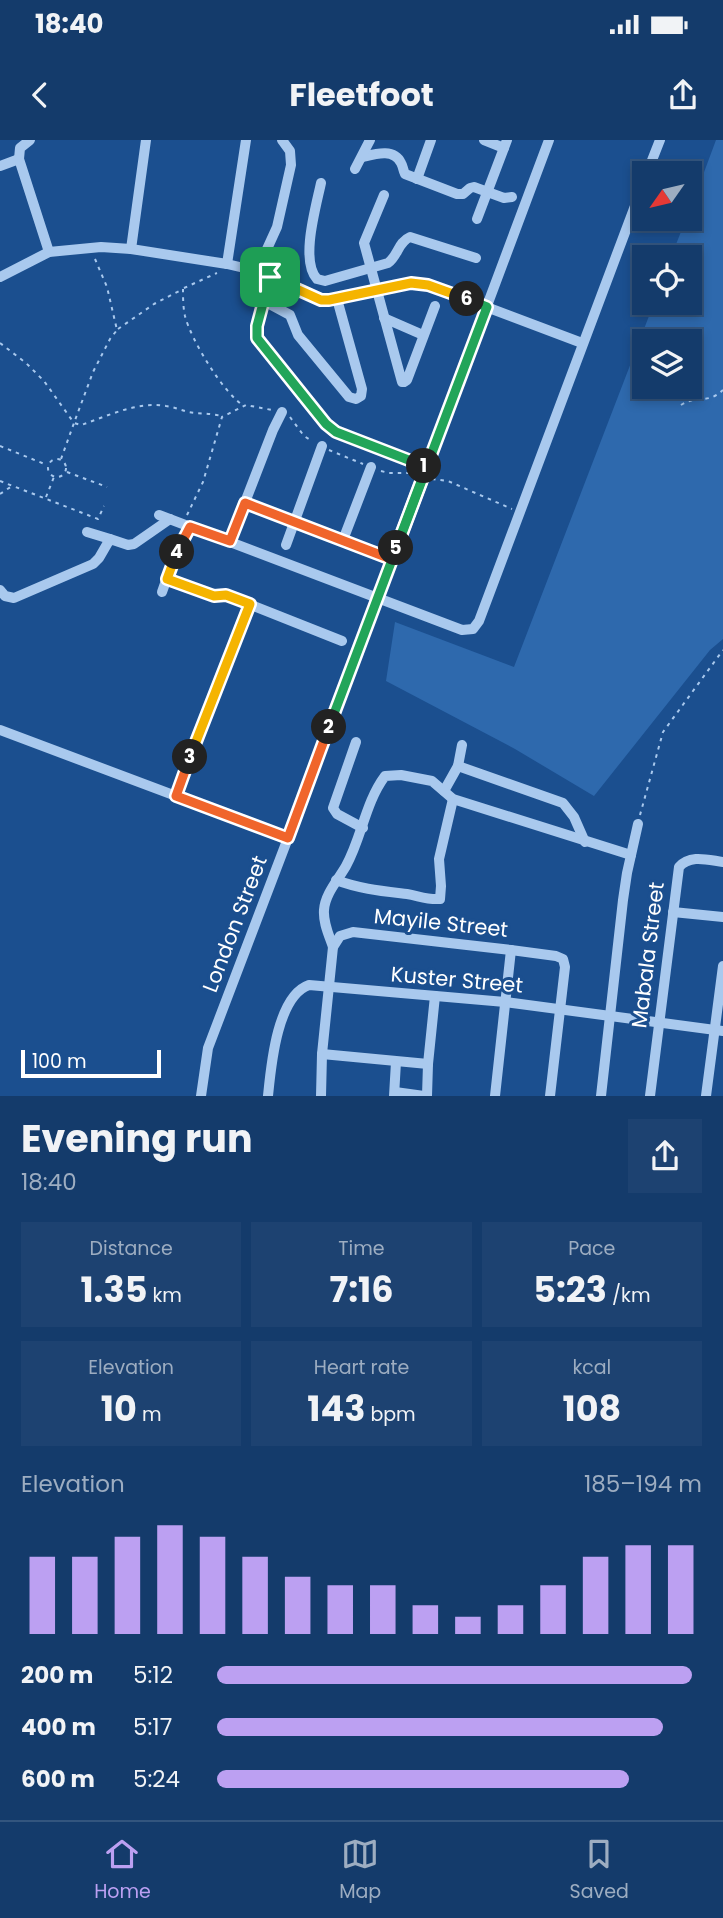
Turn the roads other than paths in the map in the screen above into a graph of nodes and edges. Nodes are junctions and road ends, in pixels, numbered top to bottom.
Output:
1 (30, 140) edge
2 (146, 140) edge
3 (246, 140) edge
4 (282, 140) edge
5 (370, 140) edge
6 (431, 140) edge
7 (484, 140) edge
8 (550, 140) edge
9 (660, 140) edge
10 (506, 144) edge
11 (363, 157) junction
12 (19, 159) junction
13 (652, 161) edge
14 (0, 166) edge
15 (355, 169) dead end
16 (417, 179) junction
17 (321, 183) dead end
18 (488, 191) junction
19 (384, 195) dead end
20 (512, 197) dead end
21 (632, 213) edge
22 (477, 219) dead end
23 (131, 249) junction
24 (49, 252) junction
25 (476, 258) dead end
26 (227, 264) junction
27 (371, 268) junction
28 (257, 271) junction
29 (0, 277) edge
30 (270, 277) junction
31 (376, 289) junction
32 (337, 299) junction
33 (264, 301) junction
34 (435, 306) dead end
35 (487, 307) junction
36 (384, 318) junction
37 (423, 335) junction
38 (582, 343) junction
39 (282, 412) dead end
40 (322, 446) dead end
41 (371, 467) dead end
42 (427, 467) junction
43 (245, 503) junction
44 (159, 515) dead end
45 (170, 519) junction
46 (294, 521) junction
47 (190, 527) junction
48 (88, 531) dead end
49 (110, 539) junction
50 (343, 540) junction
51 (230, 541) junction
52 (286, 545) dead end
53 (391, 559) junction
54 (167, 579) junction
55 (0, 590) edge
56 (162, 592) dead end
57 (377, 597) junction
58 (250, 604) junction
59 (342, 641) dead end
60 (0, 730) edge
61 (356, 742) dead end
62 (462, 745) dead end
63 (458, 766) junction
64 (444, 792) junction
65 (176, 796) junction
66 (453, 799) junction
67 (638, 824) road end
68 (363, 828) junction
69 (288, 838) junction
70 (585, 842) junction
71 (631, 855) junction
72 (723, 862) edge
73 (337, 880) junction
74 (673, 912) junction
75 (723, 917) edge
76 (333, 947) junction
77 (511, 950) junction
78 (723, 966) edge
79 (723, 972) edge
80 (329, 987) junction
81 (435, 996) junction
82 (505, 1002) junction
83 (560, 1010) junction
84 (611, 1017) junction
85 (659, 1024) junction
86 (719, 1030) edge
87 (322, 1054) junction
88 (396, 1062) junction
89 (428, 1065) junction
90 (394, 1094) edge
91 (201, 1096) edge
92 (268, 1096) edge
93 (321, 1096) edge
94 (425, 1096) edge
95 (495, 1096) edge
96 (550, 1096) edge
97 (601, 1096) edge
98 (650, 1096) edge
99 (706, 1096) edge

1 - 12 street
2 - 23 street
3 - 26 street
4 - 28 street
5 - 11 street
6 - 16 street
7 - 10 street
8 - 35 street, London Street
9 - 13 street
10 - 18 street
11 - 15 street
11 - 16 street
12 - 14 street
12 - 24 street
16 - 18 street
17 - 27 street
18 - 20 street
18 - 22 street
19 - 27 street
21 - 38 street
23 - 24 street
23 - 26 street
24 - 29 street
25 - 27 street
26 - 28 street
27 - 31 street
28 - 30 street
30 - 32 street
30 - 33 street
31 - 32 street
31 - 35 street
31 - 36 street
32 - 33 street
33 - 42 street
34 - 37 street
35 - 38 street
35 - 42 street, London Street
36 - 37 street
36 - 37 street
38 - 57 street
39 - 43 street
40 - 46 street
41 - 50 street
42 - 53 street, London Street
43 - 46 street
43 - 51 street
44 - 45 street
45 - 47 street
45 - 49 street
46 - 50 street
46 - 52 street
47 - 51 street
47 - 54 street
48 - 49 street
49 - 55 street
50 - 53 street
51 - 57 street
53 - 57 street, London Street
54 - 56 street
54 - 58 street
57 - 69 street, London Street
58 - 59 street
58 - 65 street
60 - 65 street
61 - 68 street
62 - 63 street
63 - 64 street
63 - 70 street
64 - 66 street
64 - 68 street
65 - 69 street
66 - 70 street
66 - 73 street
67 - 71 street
68 - 73 street
69 - 91 street, London Street
70 - 71 street
71 - 84 street
72 - 74 street, Mabala Street
73 - 76 street
74 - 75 street
74 - 85 street, Mabala Street
76 - 77 street, Mayile Street
76 - 80 street
77 - 82 street
77 - 83 street, Mayile Street
78 - 79 street
79 - 86 street
80 - 81 street, Kuster Street
80 - 87 street
80 - 92 street, Kuster Street
81 - 82 street, Kuster Street
81 - 89 street
82 - 83 street, Kuster Street
82 - 95 street
83 - 84 street, Kuster Street
83 - 96 street
84 - 85 street, Kuster Street
84 - 97 street
85 - 86 street, Kuster Street
85 - 98 street, Mabala Street
86 - 99 street
87 - 88 street
87 - 93 street
88 - 89 street
88 - 90 street
89 - 94 street
90 - 94 street

